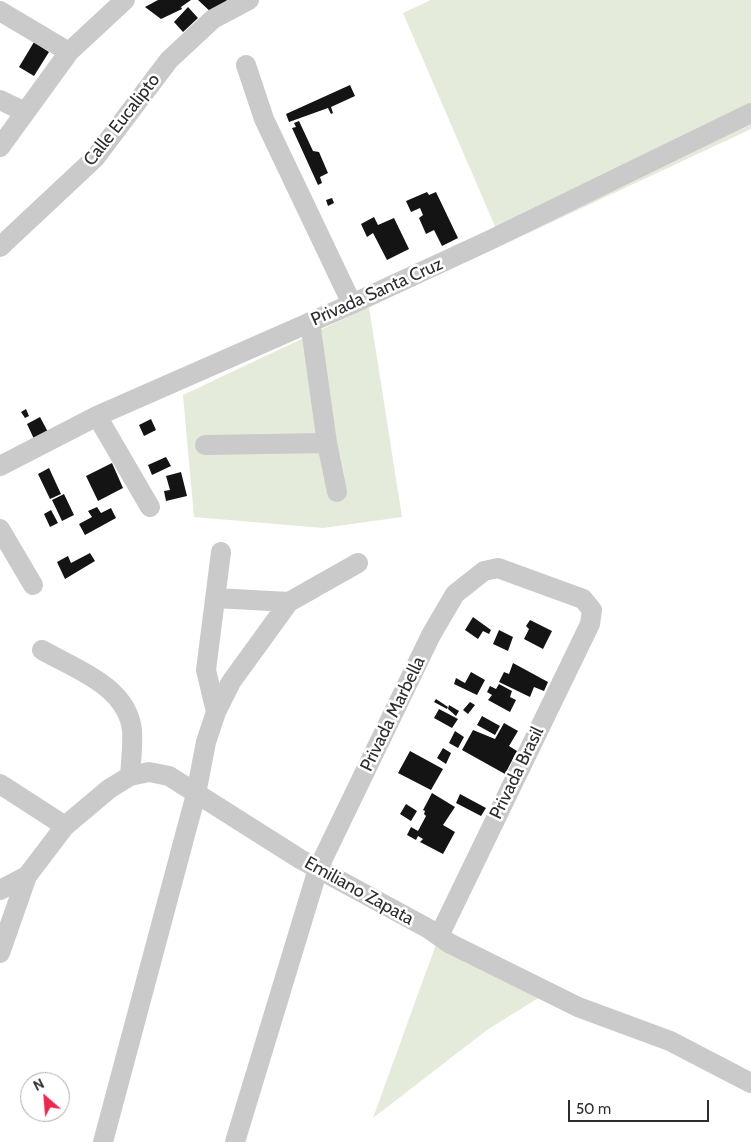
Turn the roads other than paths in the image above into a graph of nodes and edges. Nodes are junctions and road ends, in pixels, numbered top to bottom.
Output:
1 (125, 0) edge
2 (249, 0) edge
3 (0, 11) edge
4 (69, 52) junction
5 (246, 65) dead end
6 (0, 100) edge
7 (25, 112) junction
8 (751, 113) edge
9 (0, 147) edge
10 (1, 245) edge
11 (352, 304) junction
12 (310, 322) junction
13 (97, 416) junction
14 (327, 443) junction
15 (205, 446) dead end
16 (0, 466) edge
17 (337, 492) dead end
18 (150, 507) dead end
19 (0, 529) edge
20 (221, 552) dead end
21 (358, 563) dead end
22 (33, 585) dead end
23 (215, 598) junction
24 (289, 602) junction
25 (592, 610) joint
26 (42, 650) dead end
27 (216, 712) junction
28 (130, 776) junction
29 (0, 784) edge
30 (196, 794) junction
31 (65, 826) junction
32 (318, 869) junction
33 (27, 876) junction
34 (0, 890) edge
35 (439, 936) junction
36 (0, 953) edge
37 (751, 1083) edge
38 (103, 1142) edge
39 (235, 1142) edge

1 - 4 street
2 - 10 street, Calle Eucalipto
3 - 4 street
4 - 7 street
5 - 11 street
6 - 7 street
7 - 9 street
8 - 11 street, Privada Santa Cruz
11 - 12 street, Privada Santa Cruz
12 - 13 street, Privada Santa Cruz
12 - 14 street
13 - 16 street, Privada Santa Cruz
13 - 18 street
14 - 15 street
14 - 17 street
19 - 22 street
20 - 23 street
21 - 24 street
23 - 24 street
23 - 27 street
24 - 27 street
25 - 32 street, Privada Marbella
25 - 35 street, Privada Brasil
26 - 28 street
27 - 30 street
28 - 30 street, Emiliano Zapata
28 - 31 street, Emiliano Zapata
29 - 31 street
30 - 32 street, Emiliano Zapata
30 - 38 street
31 - 33 street, Emiliano Zapata
32 - 35 street, Emiliano Zapata
32 - 39 street, Privada Marbella
33 - 34 street, Emiliano Zapata
33 - 36 street
35 - 37 street, Emiliano Zapata

